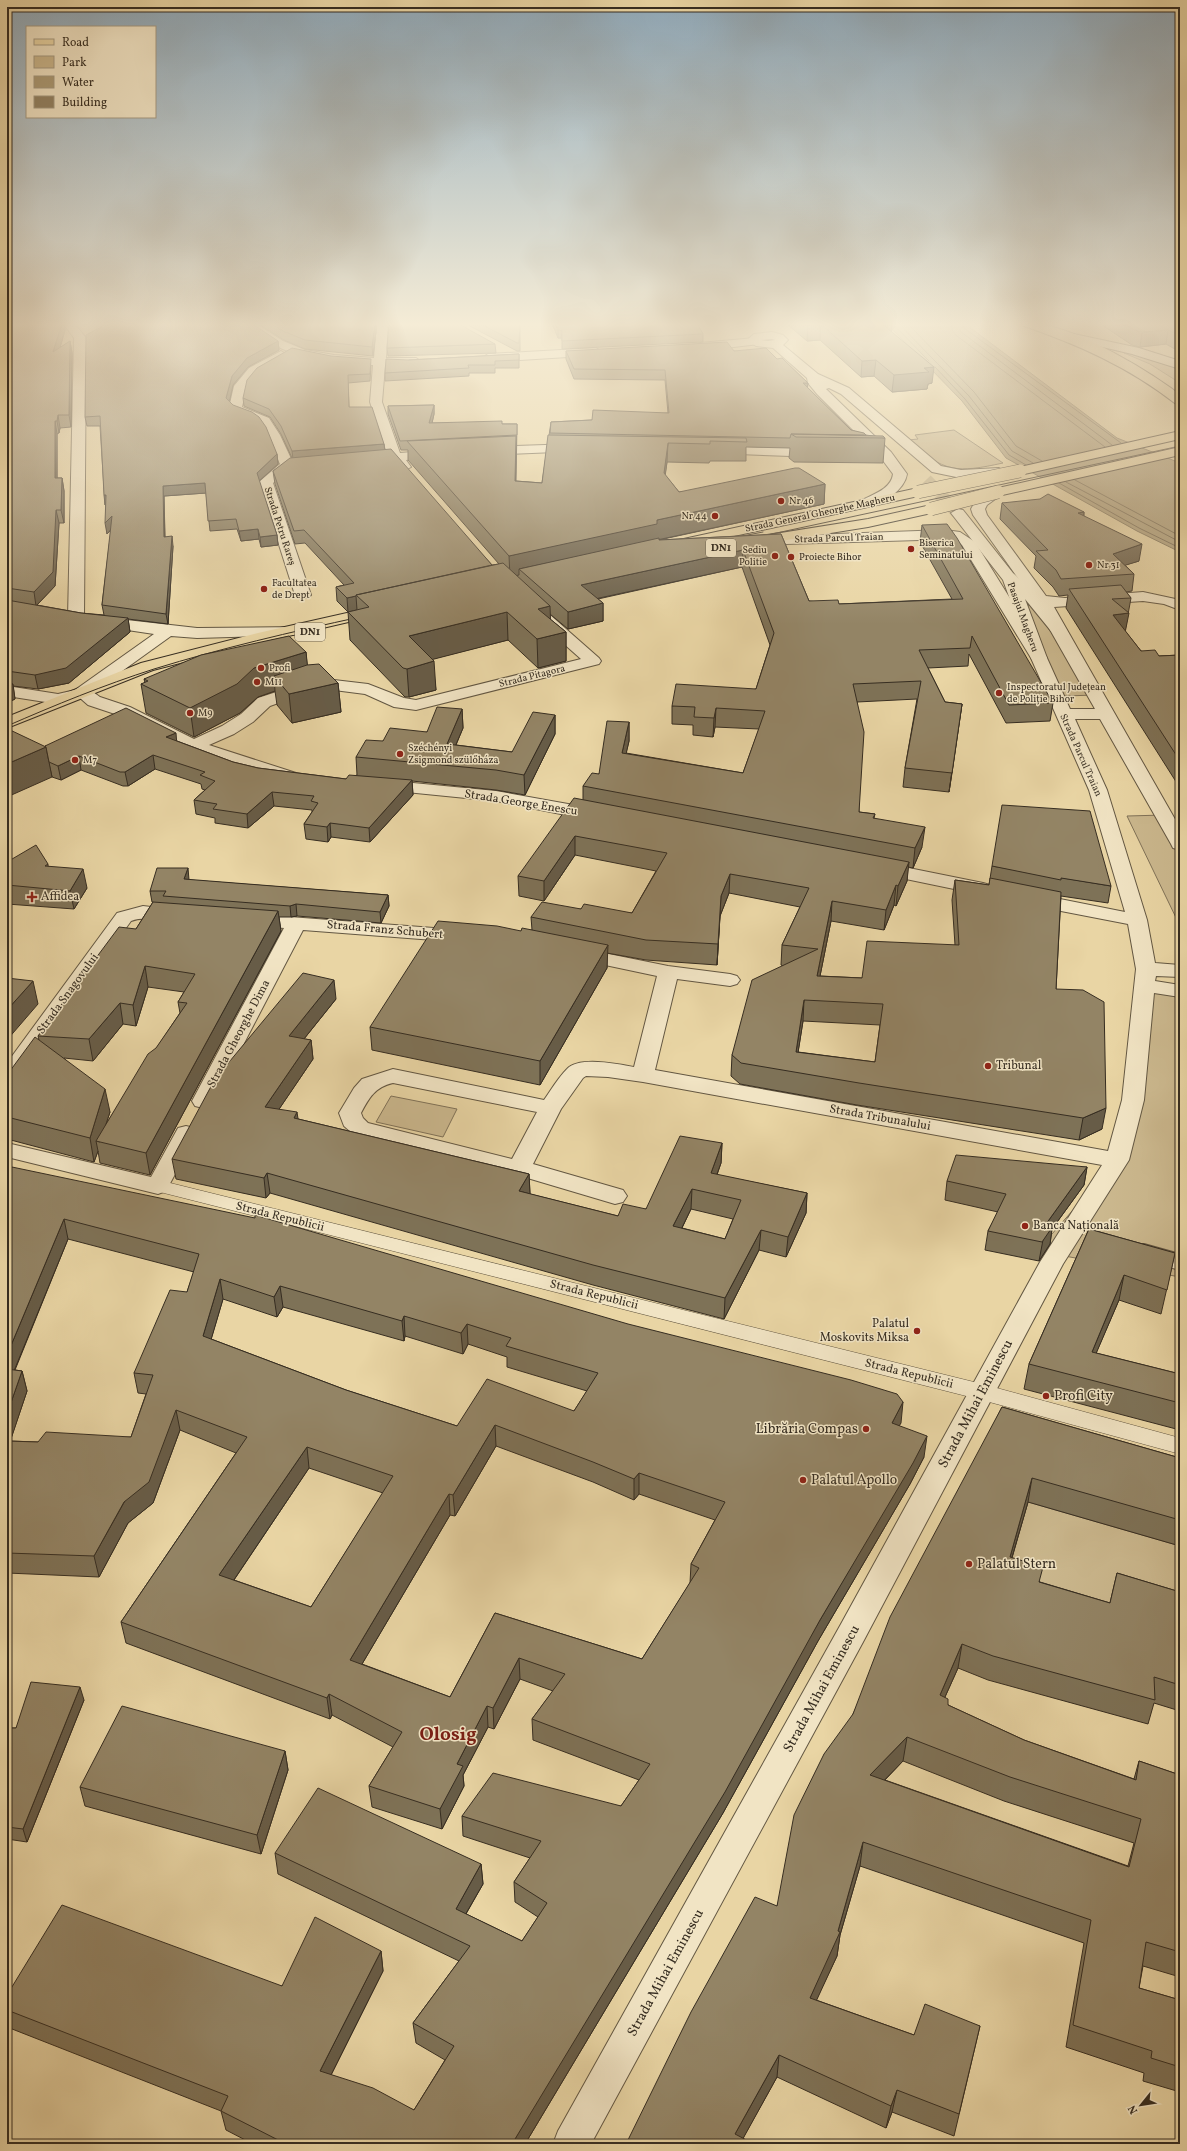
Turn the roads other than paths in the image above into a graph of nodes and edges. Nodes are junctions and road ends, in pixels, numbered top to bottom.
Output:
1 (83, 423) edge
2 (266, 423) edge
3 (384, 423) edge
4 (854, 423) edge
5 (865, 423) edge
6 (883, 423) edge
7 (1180, 432) edge
8 (1174, 437) edge
9 (586, 448) edge
10 (704, 450) edge
11 (472, 452) edge
12 (1177, 452) edge
13 (449, 453) edge
14 (835, 454) edge
15 (866, 455) edge
16 (886, 455) junction
17 (395, 456) junction
18 (357, 459) edge
19 (303, 464) edge
20 (909, 464) tunnel mouth
21 (287, 465) junction
22 (1020, 470) junction
23 (411, 474) edge
24 (998, 492) junction
25 (867, 503) junction
26 (958, 514) tunnel mouth
27 (753, 541) junction
28 (1008, 576) junction
29 (1180, 590) edge
30 (303, 595) dead end
31 (1148, 596) junction
32 (1040, 599) junction
33 (530, 605) edge
34 (1180, 605) edge
35 (61, 616) edge
36 (76, 618) junction
37 (1057, 628) junction
38 (293, 630) junction
39 (168, 631) junction
40 (1039, 658) junction
41 (109, 682) junction
42 (7, 691) edge
43 (78, 694) junction
44 (1103, 709) junction
45 (1061, 710) junction
46 (7, 723) edge
47 (194, 746) junction
48 (309, 778) edge
49 (364, 784) edge
50 (611, 817) edge
51 (1180, 844) edge
52 (865, 866) edge
53 (197, 916) edge
54 (235, 919) edge
55 (1137, 920) junction
56 (297, 923) junction
57 (476, 938) edge
58 (560, 951) edge
59 (1180, 971) edge
60 (668, 972) junction
61 (1146, 978) junction
62 (730, 980) dead end
63 (1180, 991) edge
64 (643, 1075) junction
65 (7, 1078) edge
66 (550, 1108) junction
67 (7, 1150) edge
68 (1117, 1160) junction
69 (519, 1168) junction
70 (158, 1186) junction
71 (614, 1196) dead end
72 (1082, 1236) joint
73 (1122, 1246) edge
74 (1180, 1262) edge
75 (982, 1392) junction
76 (1180, 1446) edge
77 (571, 2144) edge

1 - 36 street
2 - 21 street
3 - 17 street
4 - 16 street
5 - 20 street
6 - 22 street
7 - 8 main road
8 - 22 main road, DN1
9 - 11 street
10 - 14 street
12 - 24 main road, Strada General Gheorghe Magheru / DN1
13 - 17 street
15 - 16 street
16 - 25 street
17 - 18 street
17 - 23 street
19 - 21 street
21 - 30 street, Strada Petru Rareș
22 - 25 main road, Strada General Gheorghe Magheru / DN1, bridge
24 - 27 main road, Strada General Gheorghe Magheru / DN1, bridge
24 - 32 street
25 - 27 main road, Strada General Gheorghe Magheru / DN1
26 - 28 street, Pasajul Magheru
27 - 40 street, Strada Parcul Traian
28 - 37 street, Pasajul Magheru
28 - 40 street, Pasajul Magheru
29 - 31 street
31 - 32 street
31 - 34 street
32 - 37 street
33 - 47 street, Strada Pitagora
35 - 36 street
36 - 39 street
37 - 44 street
38 - 39 street
38 - 41 main road, DN1
38 - 41 main road, DN1
39 - 43 street
40 - 45 street, Strada Parcul Traian
41 - 43 main road, DN1
42 - 43 street
43 - 46 main road, DN1
43 - 47 street
44 - 45 street
44 - 51 street
45 - 55 street, Strada Parcul Traian
47 - 48 street
49 - 50 street, Strada George Enescu
52 - 55 street
53 - 65 street, Strada Snagovului
54 - 56 street, Strada Franz Schubert
55 - 61 street, Strada Parcul Traian
56 - 57 street, Strada Franz Schubert
56 - 70 street, Strada Gheorghe Dima
58 - 60 street
59 - 61 street
60 - 62 street
60 - 64 street
61 - 63 street
61 - 68 street, Strada Parcul Traian
64 - 66 street, Strada Tribunalului
64 - 68 street, Strada Tribunalului
66 - 69 street
66 - 69 street
67 - 70 street, Strada Republicii
68 - 72 street, Strada Parcul Traian
69 - 71 street
70 - 75 street, Strada Republicii
72 - 75 street, Strada Mihai Eminescu
73 - 74 street
75 - 76 street, Strada Republicii
75 - 77 street, Strada Mihai Eminescu

